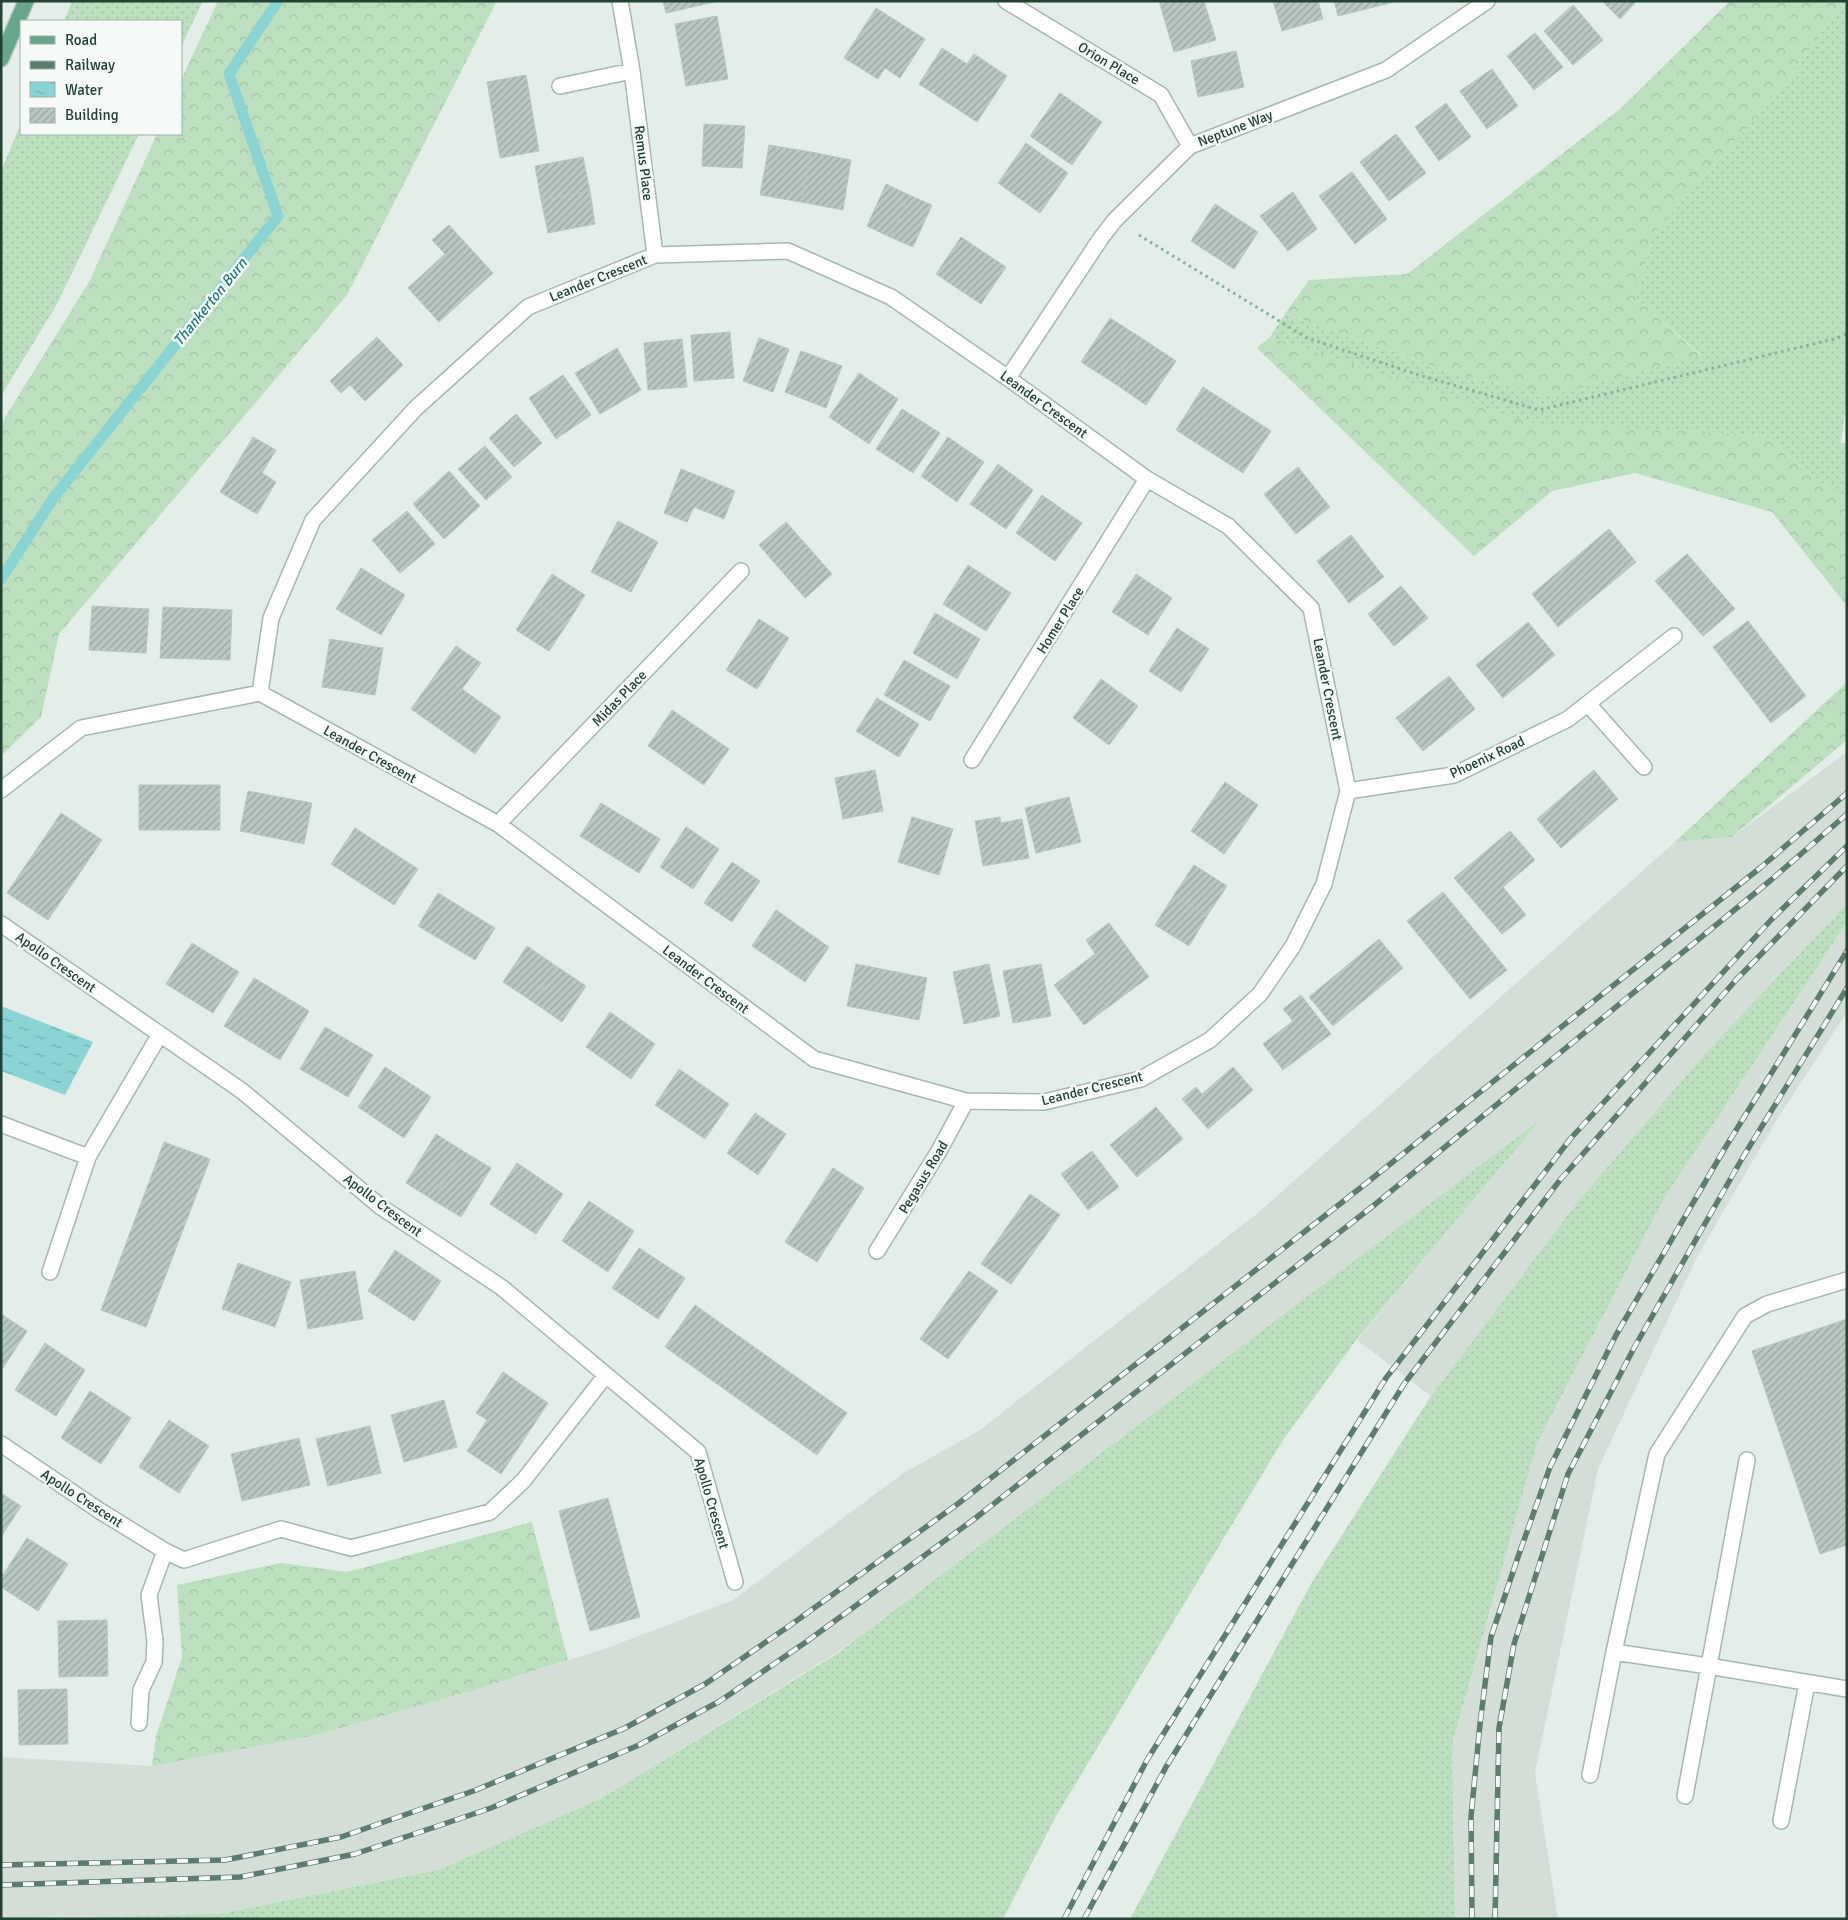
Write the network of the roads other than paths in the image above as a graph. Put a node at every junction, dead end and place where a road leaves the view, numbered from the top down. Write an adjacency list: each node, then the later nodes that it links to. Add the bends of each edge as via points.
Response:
1 (26, 1): 5 (main road)
2 (620, 1): 6 (street, Remus Place)
3 (1006, 1): 8 (street, Orion Place, via 1161,95)
4 (1487, 1): 8 (street, Neptune Way, via 1386,70)
5 (1, 59)
6 (632, 71): 7 (street); 9 (street, Remus Place)
7 (560, 86)
8 (1190, 146): 10 (street, Neptune Way, via 1115,220)
9 (655, 255): 10 (street, Leander Crescent, via 788,251 891,297); 14 (street, Leander Crescent, via 528,307 416,408 313,520 271,618)
10 (1008, 378): 11 (street, Leander Crescent)
11 (1147, 479): 16 (street, Homer Place); 19 (street, Leander Crescent, via 1228,526 1311,608)
12 (741, 571): 20 (street, Midas Place)
13 (1674, 636): 15 (street, Phoenix Road)
14 (260, 693): 18 (street, via 81,728); 20 (street, Leander Crescent)
15 (1588, 704): 17 (street); 19 (street, Phoenix Road, via 1568,719 1454,775)
16 (972, 760)
17 (1644, 767)
18 (1, 790)
19 (1348, 791): 23 (street, Leander Crescent, via 1324,884 1293,946 1260,994 1210,1040 1141,1079 1044,1102)
20 (498, 824): 23 (street, Leander Crescent, via 814,1059)
21 (1, 924): 22 (street, Apollo Crescent)
22 (160, 1034): 25 (street); 29 (street, Apollo Crescent, via 242,1091 381,1207 501,1287)
23 (966, 1101): 26 (street, Pegasus Road)
24 (1, 1124): 25 (street)
25 (88, 1156): 27 (street)
26 (877, 1251)
27 (50, 1272)
28 (1847, 1280): 34 (street, via 1767,1304 1745,1316 1657,1454)
29 (606, 1375): 32 (street, Apollo Crescent, via 523,1481 490,1512 351,1548 281,1529 184,1560); 33 (street, Apollo Crescent, via 698,1452)
30 (1, 1444): 32 (street, Apollo Crescent)
31 (1747, 1460): 35 (street)
32 (165, 1551): 38 (street, via 149,1595 155,1641 154,1662 141,1690)
33 (735, 1582)
34 (1614, 1652): 35 (street); 39 (street)
35 (1708, 1666): 36 (street); 40 (street)
36 (1807, 1682): 37 (street); 41 (street)
37 (1847, 1689)
38 (139, 1723)
39 (1590, 1775)
40 (1685, 1796)
41 (1781, 1821)

